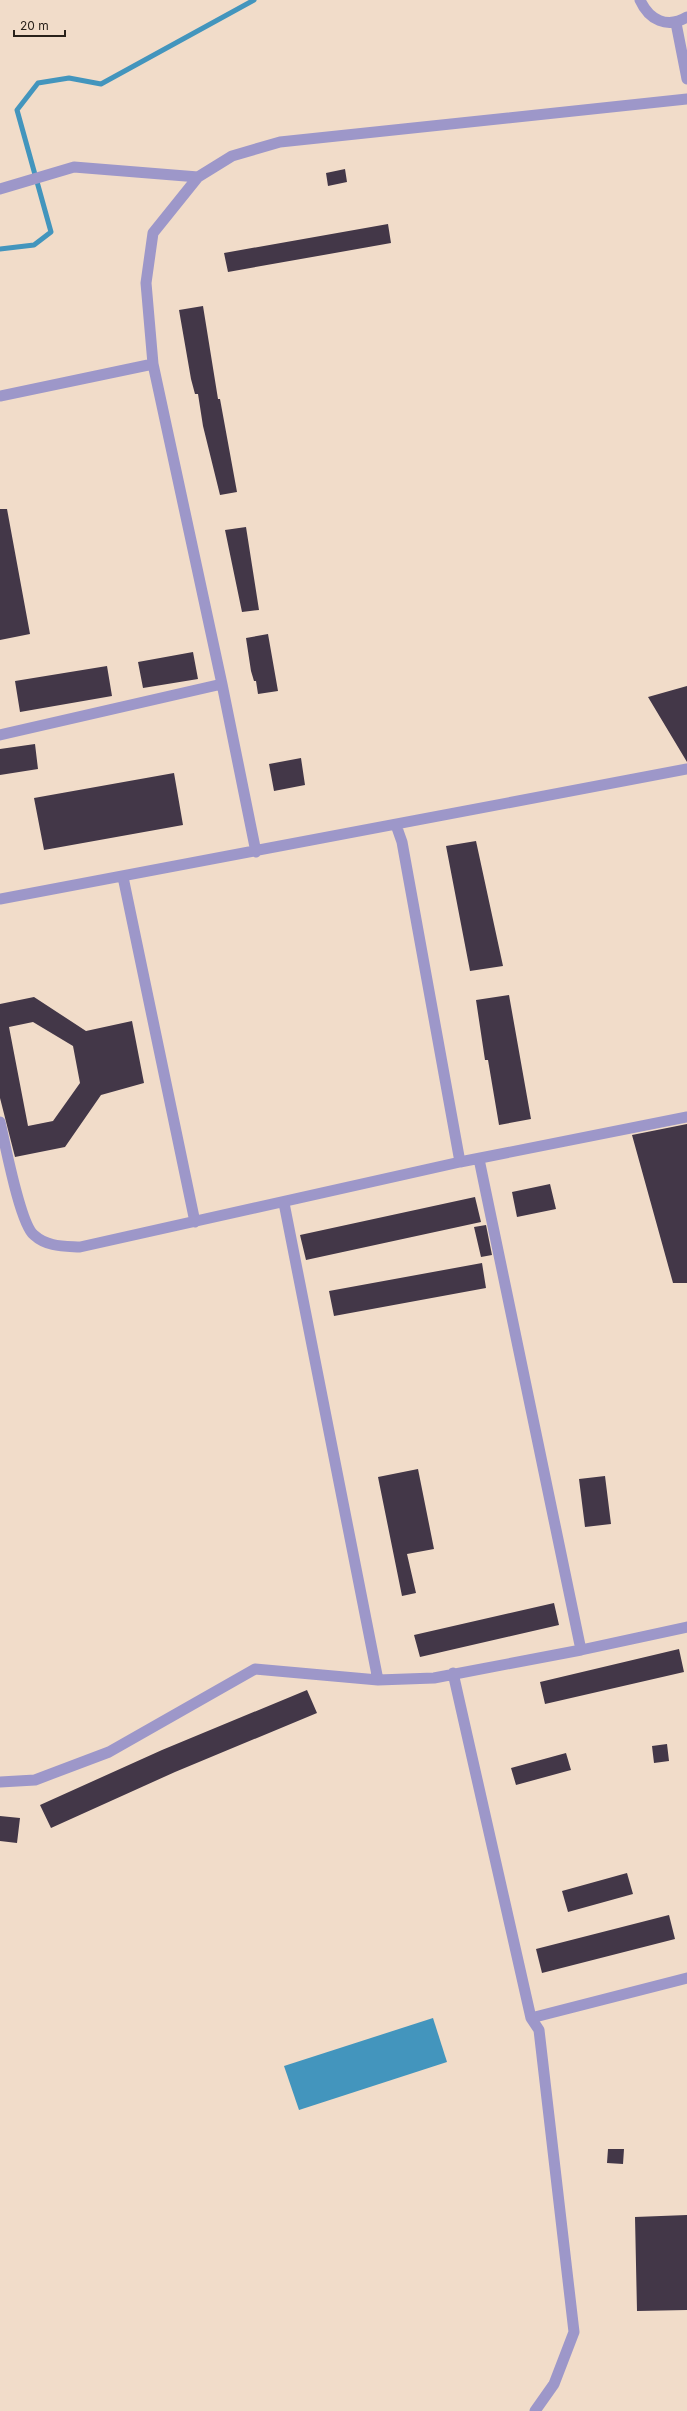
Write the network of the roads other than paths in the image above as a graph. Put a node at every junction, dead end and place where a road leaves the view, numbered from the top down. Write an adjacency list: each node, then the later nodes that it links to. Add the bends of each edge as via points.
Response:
1 (640, 0): 3 (street, via 644,11 653,19 664,23)
2 (687, 17): 3 (street)
3 (676, 23): 4 (street)
4 (687, 79)
5 (687, 99): 6 (street, via 280,142 232,156)
6 (198, 177): 7 (street, via 74,167); 8 (street, via 153,233 146,283)
7 (0, 189)
8 (154, 364): 9 (street); 10 (street)
9 (0, 396)
10 (222, 684): 11 (street); 14 (street)
11 (0, 735)
12 (687, 769): 13 (street)
13 (396, 825): 14 (street); 20 (street, via 402,842)
14 (256, 852): 15 (street)
15 (123, 877): 16 (street); 22 (street)
16 (0, 899)
17 (687, 1117): 19 (street)
18 (0, 1122): 22 (street, via 20,1206 33,1235 52,1245 80,1247)
19 (479, 1158): 20 (street); 24 (street)
20 (460, 1162): 21 (street)
21 (284, 1203): 22 (street); 26 (street)
22 (195, 1222)
23 (687, 1627): 24 (street)
24 (581, 1650): 25 (street)
25 (453, 1673): 26 (street, via 434,1678); 29 (street)
26 (378, 1680): 27 (street, via 255,1669 109,1752 36,1780)
27 (0, 1782)
28 (687, 1978): 29 (street)
29 (532, 2018): 30 (street, via 539,2030 574,2332 554,2384)
30 (535, 2411)

